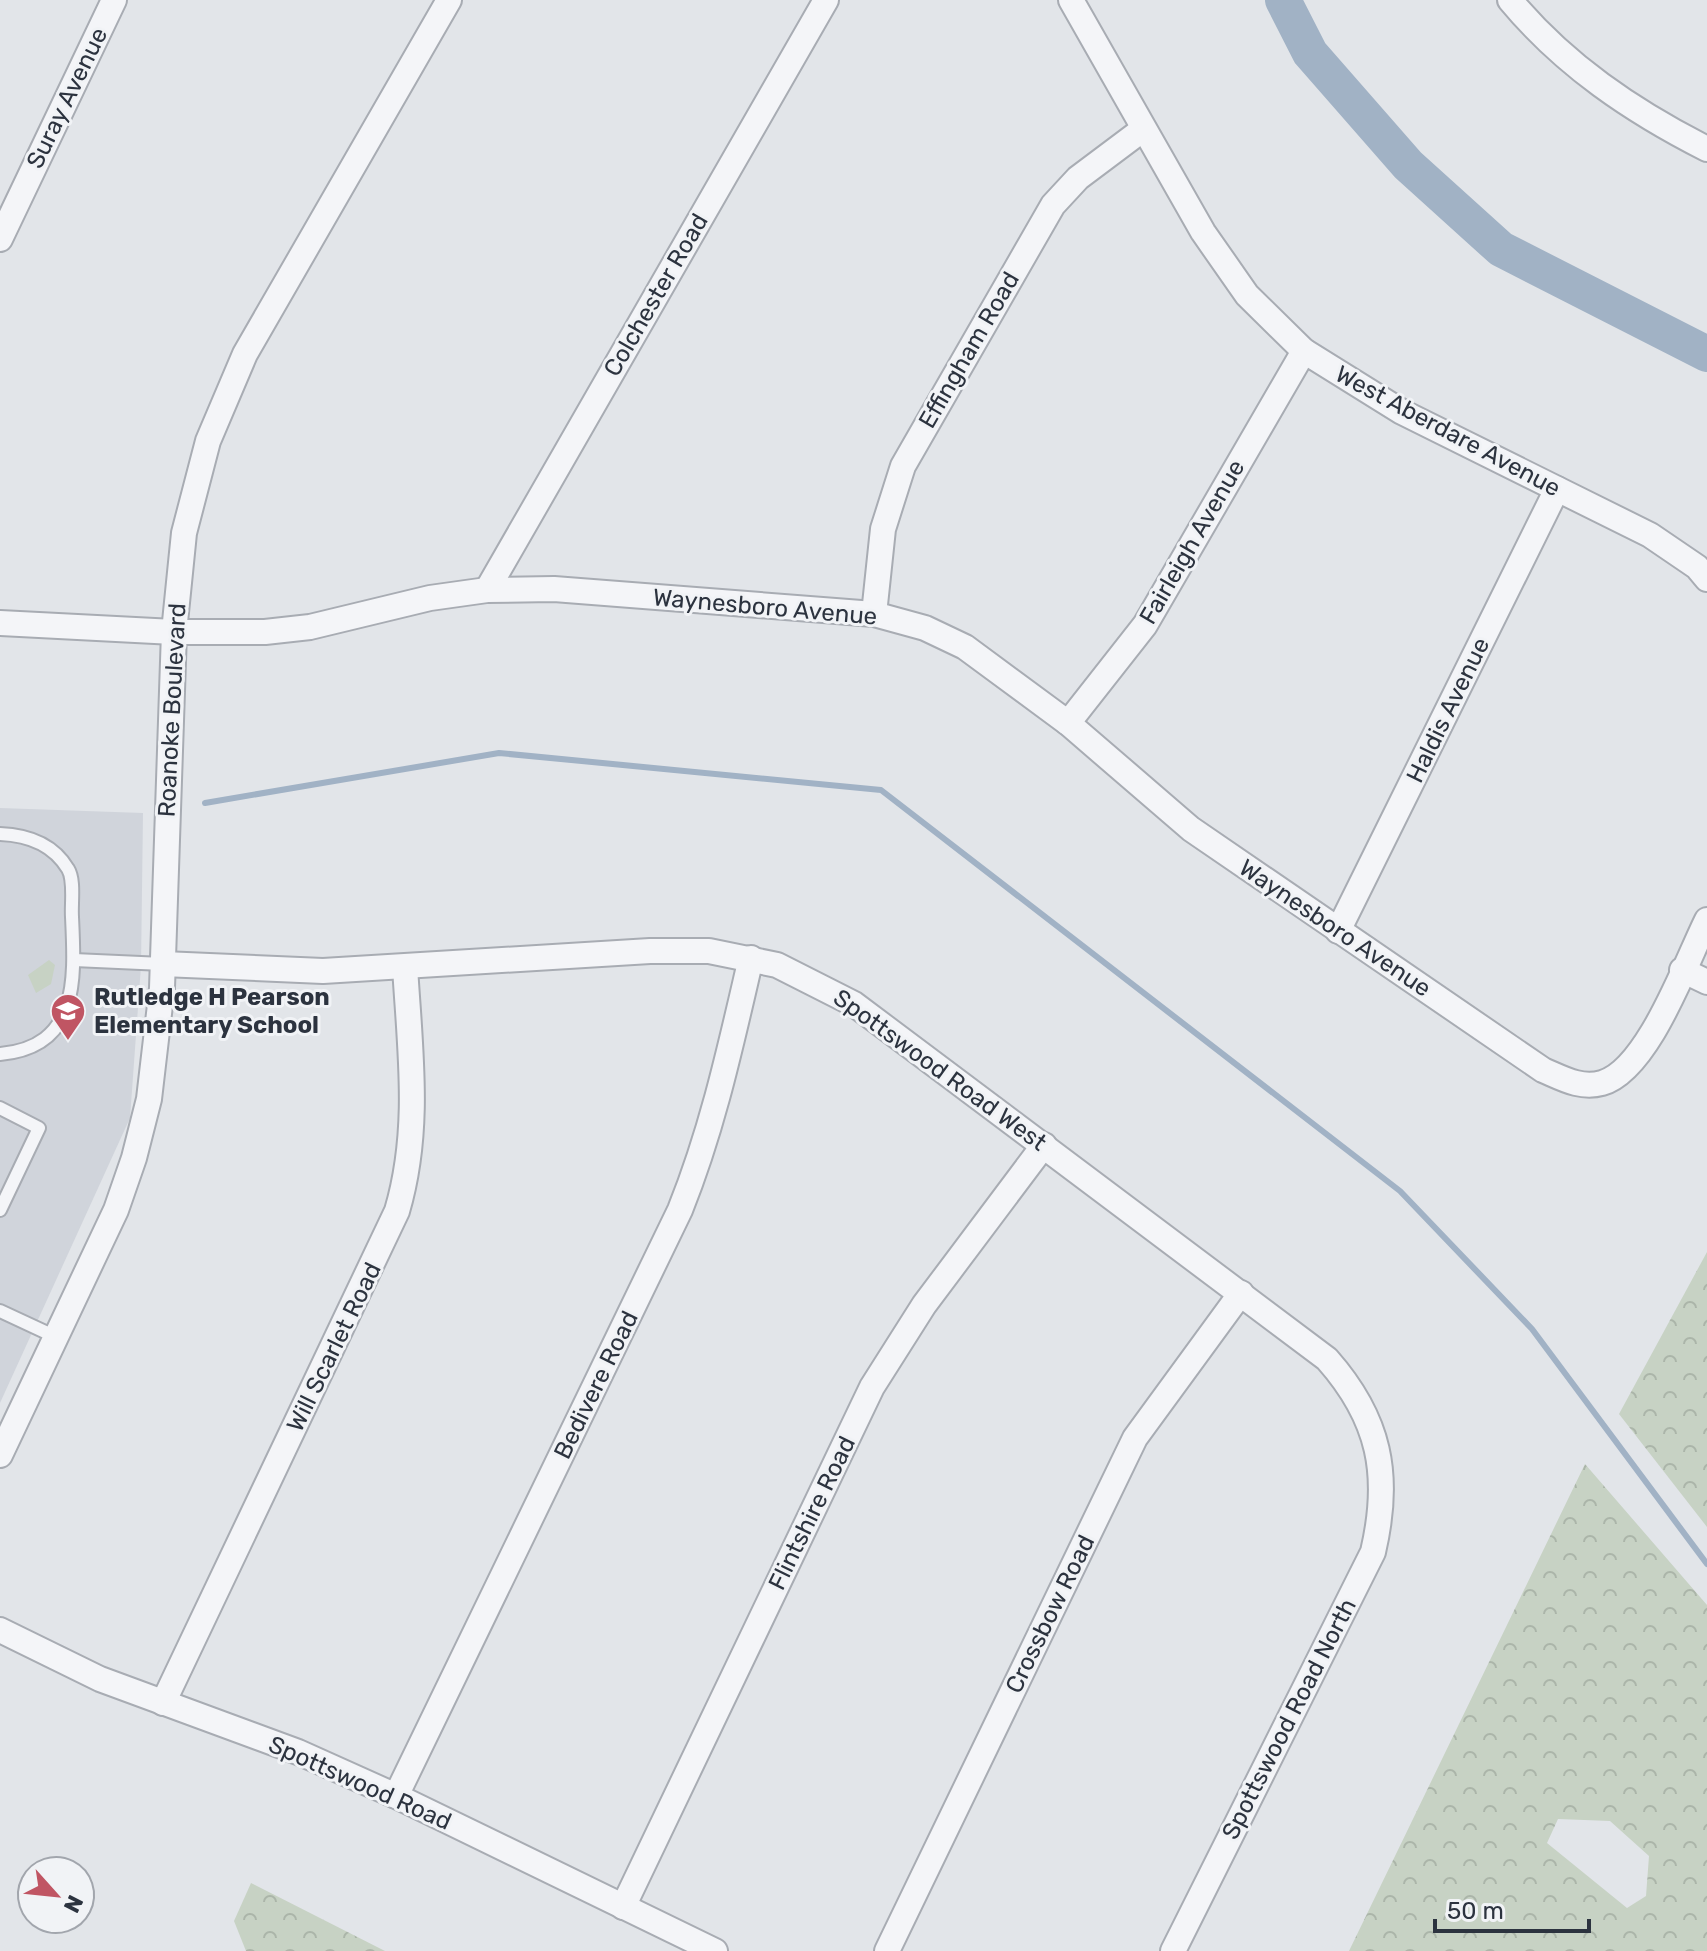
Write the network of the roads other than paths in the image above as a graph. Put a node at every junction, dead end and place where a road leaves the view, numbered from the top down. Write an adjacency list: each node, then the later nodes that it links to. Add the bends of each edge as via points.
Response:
1 (114, 0): 8 (street, Suray Avenue)
2 (449, 0): 15 (street, Roanoke Boulevard, via 226,394 184,533)
3 (826, 0): 12 (street, Colchester Road)
4 (1071, 0): 6 (street, West Aberdare Avenue)
5 (1510, 0): 7 (street, via 1556,49 1607,91)
6 (1142, 130): 9 (street, West Aberdare Avenue, via 1247,295); 13 (street, Effingham Road, via 1078,178 1053,205 903,466 883,529)
7 (1707, 149)
8 (0, 239)
9 (1304, 351): 10 (street, West Aberdare Avenue, via 1402,412); 16 (street, Fairleigh Avenue, via 1145,625)
10 (1557, 489): 11 (street, West Aberdare Avenue, via 1650,535); 19 (street, Haldis Avenue)
11 (1707, 579)
12 (487, 590): 13 (street, Waynesboro Avenue, via 554,589); 15 (street, Waynesboro Avenue, via 310,627)
13 (874, 614): 16 (street, Waynesboro Avenue, via 925,628 965,647)
14 (0, 623): 15 (street, Waynesboro Avenue)
15 (174, 632): 22 (street, Roanoke Boulevard)
16 (1068, 723): 19 (street, Waynesboro Avenue, via 1191,829)
17 (0, 834): 21 (lane, via 20,834 52,849 70,871)
18 (1707, 920): 24 (street)
19 (1338, 931): 24 (street, Waynesboro Avenue, via 1543,1070 1576,1084 1602,1083 1623,1071 1646,1044)
20 (751, 958): 23 (street, Spottswood Road West, via 709,951 650,951); 28 (street, Spottswood Road West, via 804,976 854,1004); 37 (street, Bedivere Road, via 718,1100 680,1210)
21 (74, 960): 22 (lane); 26 (lane, via 68,1010 48,1038 22,1052)
22 (163, 964): 23 (street, Spottswood Road West, via 323,971); 32 (street, Roanoke Boulevard, via 154,1063 134,1158)
23 (405, 967): 36 (street, Will Scarlet Road, via 414,1108 412,1146 397,1211)
24 (1682, 970): 25 (street)
25 (1707, 982)
26 (0, 1054)
27 (0, 1108): 29 (lane, via 39,1128)
28 (1044, 1145): 30 (street, Spottswood Road West); 38 (street, Flintshire Road, via 924,1305 872,1387)
29 (0, 1210)
30 (1241, 1293): 34 (street, Spottswood Road West, via 1327,1359 1351,1386 1367,1416); 40 (street, Crossbow Road, via 1135,1438)
31 (0, 1311): 32 (lane)
32 (56, 1337): 33 (street, Roanoke Boulevard)
33 (0, 1455)
34 (1382, 1481): 41 (street, Spottswood Road North, via 1373,1552)
35 (0, 1630): 36 (street, Spottswood Road)
36 (163, 1703): 37 (street, Spottswood Road, via 298,1752)
37 (396, 1796): 38 (street, Spottswood Road)
38 (623, 1907): 39 (street, Spottswood Road)
39 (715, 1951)
40 (887, 1951)
41 (1173, 1951)

